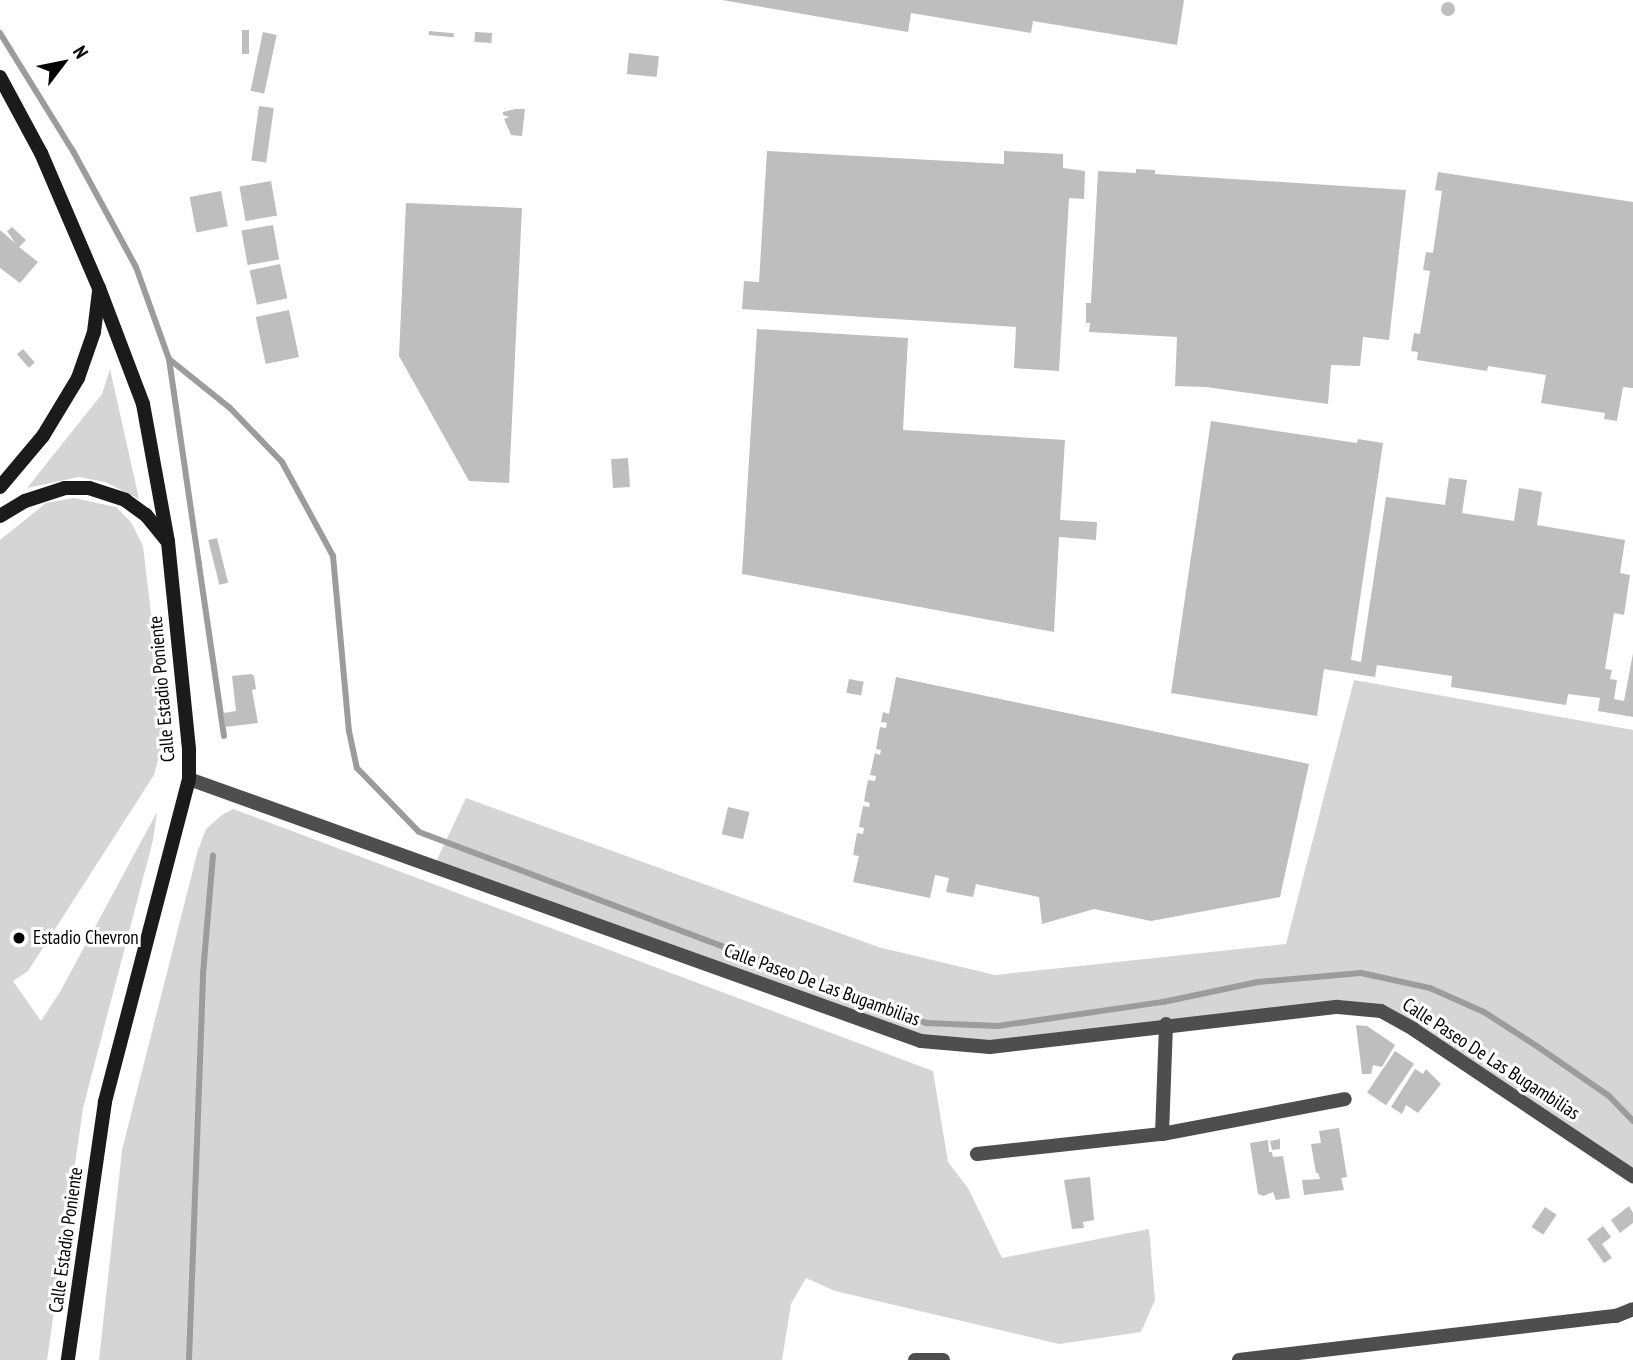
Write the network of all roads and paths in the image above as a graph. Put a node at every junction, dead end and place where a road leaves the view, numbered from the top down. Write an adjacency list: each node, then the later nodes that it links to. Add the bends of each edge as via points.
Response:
1 (0, 77): 2 (street, Calle Estadio Poniente, via 41,153)
2 (99, 288): 3 (street, via 94,332 78,378 43,436); 5 (street, Calle Estadio Poniente, via 143,404)
3 (0, 487)
4 (0, 516): 5 (street, via 25,501 65,488 89,488 125,500 146,515)
5 (168, 542): 6 (street, Calle Estadio Poniente)
6 (188, 779): 7 (street, Calle Paseo De Las Bugambilias, via 921,1041 990,1047); 13 (street, Calle Estadio Poniente, via 105,1102)
7 (1166, 1024): 9 (street); 11 (street, Calle Paseo De Las Bugambilias, via 1338,1007 1381,1011)
8 (1345, 1098): 9 (street)
9 (1162, 1134): 10 (street)
10 (977, 1154)
11 (1633, 1176)
12 (1633, 1309): 16 (street, via 1616,1316)
13 (68, 1360)
14 (915, 1360): 15 (street)
15 (943, 1360)
16 (1239, 1360)

